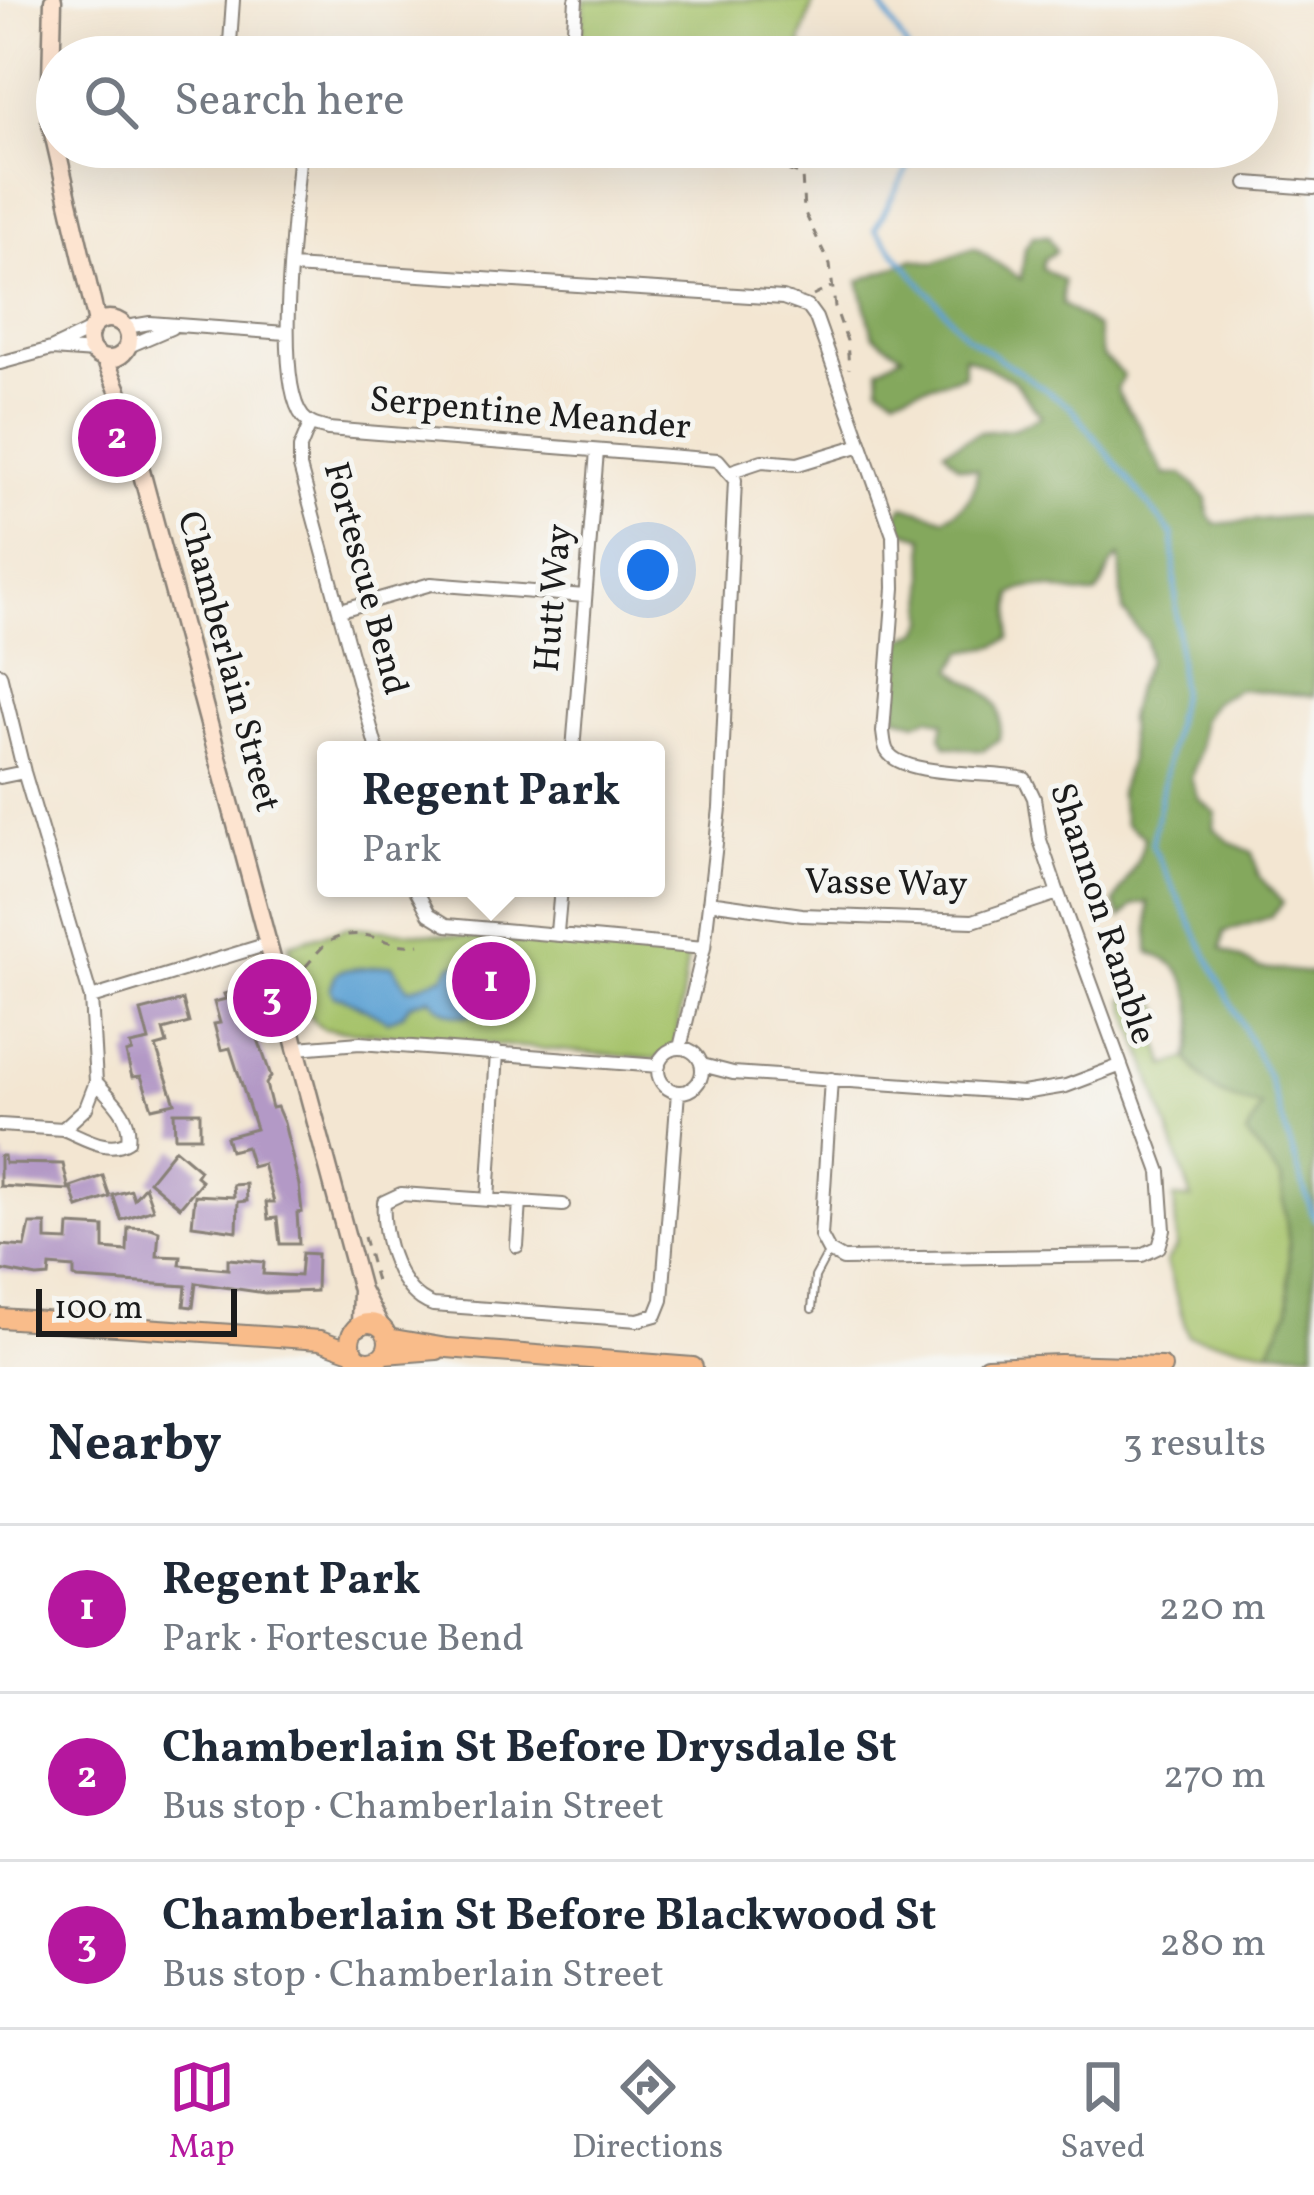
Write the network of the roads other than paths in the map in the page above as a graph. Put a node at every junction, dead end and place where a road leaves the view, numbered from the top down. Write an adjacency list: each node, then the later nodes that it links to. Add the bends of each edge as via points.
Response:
1 (53, 0): 4 (main road, Chamberlain Street)
2 (233, 0): 5 (street)
3 (577, 0): 6 (street)
4 (53, 36)
5 (230, 36)
6 (574, 36)
7 (58, 168): 12 (main road, Chamberlain Street)
8 (299, 168): 11 (street)
9 (1247, 183): 10 (street)
10 (1314, 188)
11 (292, 267): 14 (street); 19 (street, Shannon Ramble, via 784,298 816,318)
12 (107, 324): 13 (street); 15 (street); 16 (main road, Chamberlain Street); 16 (main road, Chamberlain Street, via 89,341)
13 (172, 327): 14 (street); 16 (street)
14 (286, 333): 18 (street, via 295,403)
15 (51, 349): 16 (street); 17 (street)
16 (112, 353): 34 (main road, Chamberlain Street)
17 (0, 363)
18 (310, 424): 20 (street, Serpentine Meander); 23 (street, Fortescue Bend, via 300,467)
19 (861, 445): 21 (street); 29 (street, Shannon Ramble, via 893,535 887,751 908,768 1025,778)
20 (597, 451): 21 (street, Serpentine Meander, via 718,460); 22 (street, Hutt Way)
21 (729, 472): 32 (street, Serpentine Meander, via 735,480 720,808)
22 (585, 596): 23 (street, via 431,584); 26 (street, Hutt Way)
23 (341, 610): 25 (street, Fortescue Bend)
24 (0, 674): 27 (street)
25 (375, 741)
26 (573, 741)
27 (24, 772): 28 (street); 36 (street)
28 (0, 777)
29 (1058, 892): 32 (street, Vasse Way, via 973,921 802,915); 42 (street, Shannon Ramble)
30 (418, 897): 33 (street, via 447,925)
31 (560, 897): 33 (street)
32 (709, 902): 35 (street, Serpentine Meander)
33 (557, 932): 35 (street)
34 (268, 944): 36 (street); 37 (main road, Chamberlain Street)
35 (704, 948): 38 (street, Serpentine Meander)
36 (92, 998): 44 (street)
37 (297, 1048): 39 (street, via 360,1043); 53 (main road, Chamberlain Street)
38 (680, 1048): 40 (street); 41 (street)
39 (497, 1052): 41 (street); 48 (street)
40 (702, 1065): 43 (street); 45 (street, via 699,1082)
41 (659, 1066): 45 (street, via 663,1084)
42 (1119, 1066): 43 (street, via 1023,1093); 52 (street, Shannon Ramble, via 1162,1184 1160,1247 1142,1256 843,1259)
43 (831, 1079): 52 (street, via 821,1237)
44 (95, 1082): 47 (street, via 86,1108); 47 (street, via 122,1111 128,1141 116,1148)
45 (677, 1092): 48 (street, via 656,1315 638,1320 420,1301 394,1259 384,1202 401,1194)
46 (0, 1125): 47 (street)
47 (63, 1129)
48 (488, 1200): 49 (street)
49 (520, 1202): 50 (street); 51 (street)
50 (563, 1205)
51 (517, 1246)
52 (829, 1251): 54 (lane, via 814,1277)
53 (362, 1290): 56 (main road, Chamberlain Street); 58 (main road, Chamberlain Street)
54 (812, 1309)
55 (0, 1318): 57 (main road)
56 (358, 1328): 57 (main road); 58 (main road, via 370,1324); 59 (main road, via 351,1340)
57 (320, 1340): 59 (main road)
58 (382, 1348): 59 (main road, via 371,1361); 60 (main road)
59 (356, 1358)
60 (693, 1367)
61 (987, 1367): 62 (main road)
62 (1162, 1367)

